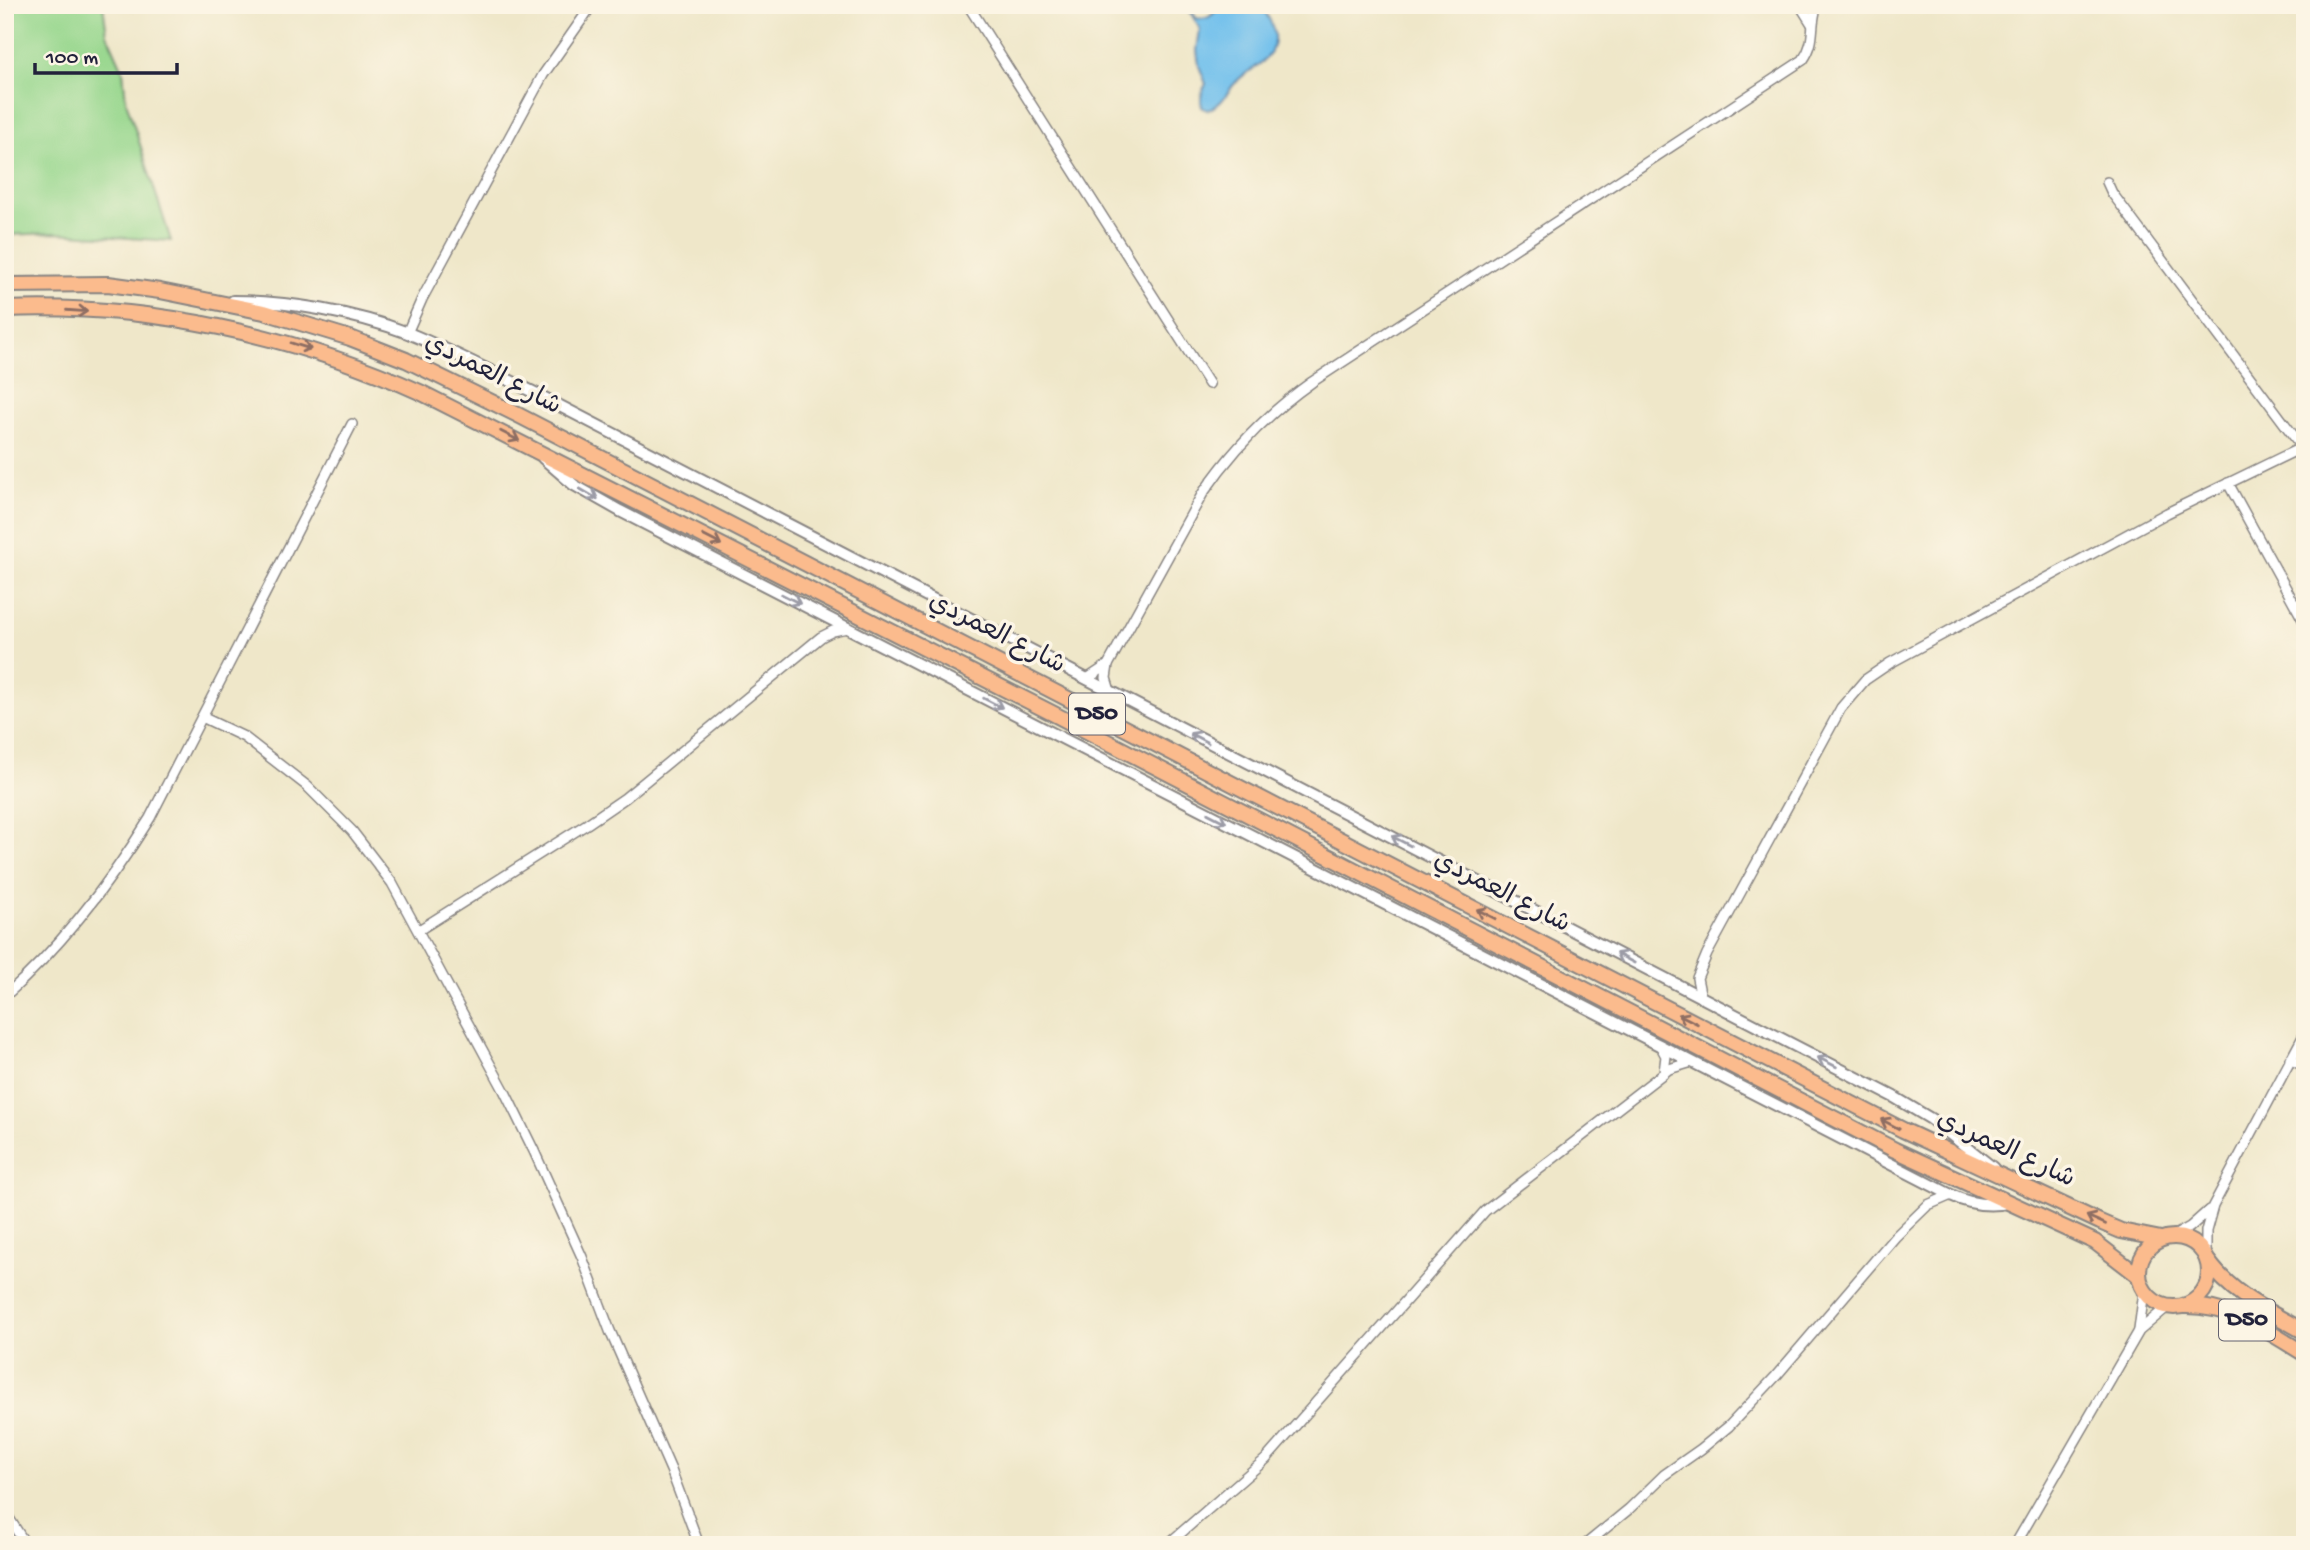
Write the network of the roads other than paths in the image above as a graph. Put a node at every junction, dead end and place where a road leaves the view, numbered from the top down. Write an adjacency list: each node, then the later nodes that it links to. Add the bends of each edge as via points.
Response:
1 (592, 5): 10 (street, via 543,75)
2 (968, 5): 11 (street)
3 (1800, 5): 5 (street)
4 (1817, 5): 5 (street)
5 (1813, 25): 20 (street, via 1811,49 1803,60 1270,414 1233,452 1203,493)
6 (2107, 181): 13 (street)
7 (5, 285): 8 (main road, شارع العمردي / D50, via 108,284)
8 (213, 300): 10 (street, via 326,311); 35 (main road, شارع العمردي / D50, one-way to 8, via 441,376 331,332)
9 (6, 309): 14 (main road, شارع العمردي / D50, one-way to 14, via 160,318 294,344 401,383)
10 (407, 333): 21 (street, via 530,391)
11 (1209, 384)
12 (352, 424): 23 (street)
13 (2303, 447): 15 (street)
14 (537, 451): 16 (street, one-way to 16, via 584,492); 38 (main road, شارع العمردي / D50, one-way to 38, via 1895,1150)
15 (2228, 483): 17 (street); 25 (street, via 1865,680 1825,735)
16 (820, 613): 18 (street); 19 (street)
17 (2305, 623)
18 (847, 628): 19 (street); 30 (street, one-way to 30)
19 (821, 637): 24 (street, via 625,798)
20 (1108, 665): 21 (street); 22 (street)
21 (1087, 680): 22 (street)
22 (1110, 691): 26 (street, one-way to 22)
23 (202, 717): 24 (street, via 244,737 326,804 380,865); 27 (street, via 150,818 118,867 61,942)
24 (419, 930): 52 (street, via 522,1125 671,1469)
25 (1698, 973): 26 (street); 28 (street)
26 (1678, 986): 28 (street)
27 (5, 996)
28 (1701, 998): 35 (street, one-way to 28, via 1919,1111)
29 (2305, 1033): 31 (street)
30 (1660, 1045): 32 (street); 34 (street, via 1667,1056)
31 (2290, 1059): 33 (street); 40 (street)
32 (1692, 1062): 34 (street); 36 (street)
33 (2305, 1067)
34 (1664, 1072): 53 (street, via 1485,1212 1266,1459)
35 (2006, 1179): 41 (main road, شارع العمردي / D50, one-way to 35, via 2121,1231)
36 (1928, 1183): 37 (street); 39 (street)
37 (1951, 1195): 38 (street, via 1987,1205); 39 (street)
38 (2013, 1202): 43 (main road, شارع العمردي / D50, via 2095,1241)
39 (1928, 1205): 54 (street, via 1741,1414)
40 (2213, 1206): 41 (street, via 2198,1221); 42 (street, via 2206,1231)
41 (2167, 1238): 42 (main road, via 2192,1242); 43 (main road, via 2146,1251)
42 (2207, 1258): 45 (main road, via 2210,1274 2206,1288); 48 (main road, D50, via 2218,1275 2240,1293)
43 (2139, 1276): 44 (main road)
44 (2144, 1291): 46 (main road); 47 (street)
45 (2183, 1306): 46 (main road); 49 (main road, D50, via 2236,1315)
46 (2166, 1307): 47 (street)
47 (2139, 1331): 55 (street)
48 (2305, 1332)
49 (2305, 1354)
50 (5, 1512): 51 (street)
51 (26, 1545)
52 (699, 1545)
53 (1167, 1545)
54 (1584, 1545)
55 (2015, 1545)

